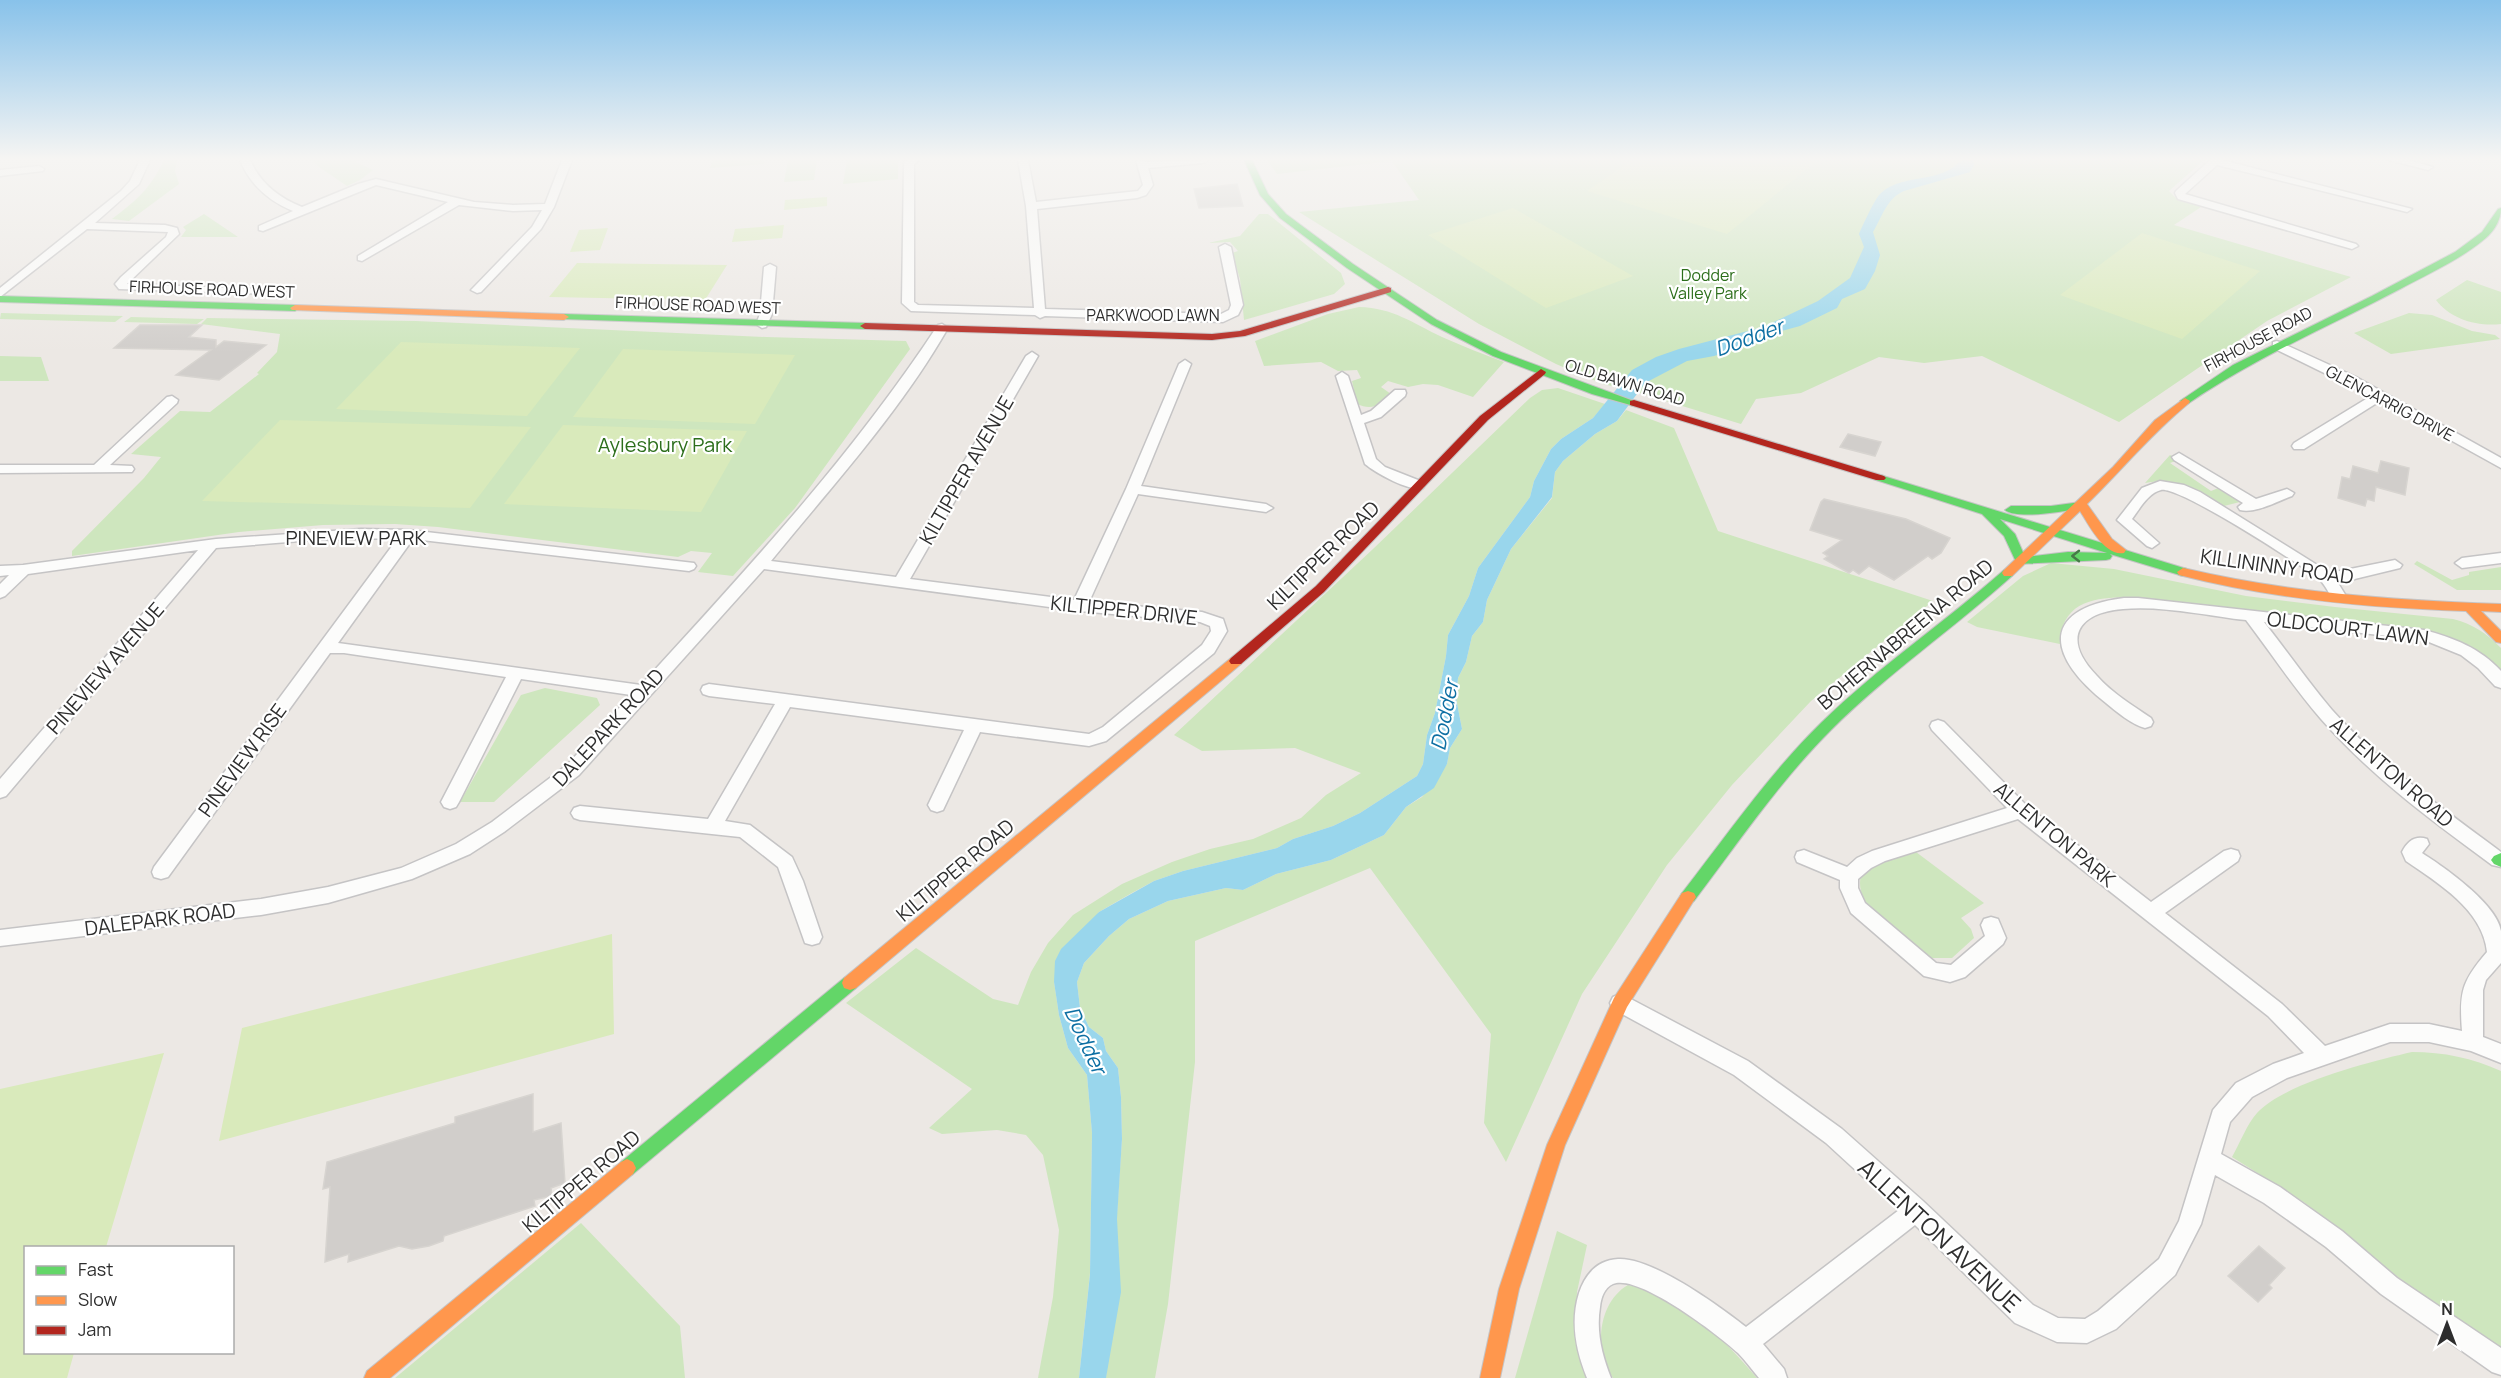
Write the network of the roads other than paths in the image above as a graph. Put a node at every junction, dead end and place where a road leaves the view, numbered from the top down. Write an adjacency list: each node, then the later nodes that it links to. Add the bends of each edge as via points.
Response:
1 (271, 224): 10 (street)
2 (419, 224): 13 (street)
3 (537, 224): 16 (street)
4 (909, 224): 22 (street, via 908,303 915,308)
5 (1033, 224): 22 (street)
6 (1296, 224): 14 (main road, OLD BAWN ROAD)
7 (2277, 224): 11 (street)
8 (2492, 224): 25 (main road, FIRHOUSE ROAD, via 2484,235 2436,267)
9 (86, 226): 18 (street, via 173,230 170,239 124,279 123,287); 19 (street)
10 (263, 228)
11 (2352, 246)
12 (1225, 247): 22 (street, PARKWOOD LAWN, via 1238,305 1223,318)
13 (362, 258)
14 (1350, 266): 17 (main road, OLD BAWN ROAD); 21 (main road, via 1353,279 1343,296)
15 (770, 267): 23 (street)
16 (477, 290)
17 (1388, 290): 21 (main road, FIRHOUSE ROAD WEST); 26 (main road, OLD BAWN ROAD, via 1434,322)
18 (264, 292)
19 (0, 294)
20 (0, 299): 23 (main road, FIRHOUSE ROAD WEST)
21 (1318, 311): 24 (main road, FIRHOUSE ROAD WEST, via 1241,334 1212,337); 26 (main road, via 1360,304 1386,307 1458,342)
22 (1040, 314)
23 (762, 324): 24 (main road, FIRHOUSE ROAD WEST)
24 (942, 328): 57 (street, DALEPARK ROAD, via 864,438)
25 (2277, 345): 32 (street, GLENCARRIG DRIVE); 45 (main road, FIRHOUSE ROAD, via 2209,382 2178,406)
26 (1497, 354): 29 (main road, OLD BAWN ROAD)
27 (1032, 356): 63 (street, KILTIPPER AVENUE)
28 (1185, 364): 42 (street)
29 (1541, 372): 41 (main road, KILTIPPER ROAD, via 1484,418); 47 (main road, OLD BAWN ROAD)
30 (1342, 376): 34 (street)
31 (1400, 393): 34 (street, via 1376,414)
32 (2382, 396): 35 (street); 37 (street, GLENCARRIG DRIVE)
33 (172, 399): 39 (street)
34 (1356, 421): 41 (street, via 1370,461 1380,470)
35 (2300, 446)
36 (2179, 457): 44 (street)
37 (2501, 464)
38 (0, 469): 39 (street)
39 (98, 469): 40 (street)
40 (128, 469)
41 (1418, 485): 104 (main road, KILTIPPER ROAD, via 1320,589 1208,686)
42 (1133, 489): 46 (street); 66 (street)
43 (2287, 493): 44 (street)
44 (2255, 504): 48 (street)
45 (2081, 505): 47 (main road, via 2051,510); 49 (main road, FIRHOUSE ROAD); 53 (main road, via 2108,542)
46 (1266, 508)
47 (1980, 508): 49 (main road, OLD BAWN ROAD); 55 (main road, via 2012,536)
48 (2226, 513): 51 (street, via 2179,488 2160,486 2147,491 2124,520); 62 (street)
49 (2054, 531): 53 (main road, KILLININNY ROAD); 55 (main road, BOHERNABREENA ROAD)
50 (409, 534): 52 (street, PINEVIEW PARK, via 258,538); 58 (street, PINEVIEW PARK); 71 (street, PINEVIEW RISE)
51 (2152, 543)
52 (210, 546): 60 (street, PINEVIEW PARK); 80 (street, PINEVIEW AVENUE)
53 (2131, 558): 55 (main road, one-way to 55, via 2068,555); 65 (main road, KILLININNY ROAD, via 2221,581)
54 (2501, 558): 56 (street)
55 (2021, 561): 96 (main road, BOHERNABREENA ROAD, via 1826,726 1780,777 1688,897)
56 (2462, 563)
57 (760, 564): 63 (street, KILTIPPER DRIVE); 75 (street, DALEPARK ROAD)
58 (688, 566)
59 (2395, 566): 62 (street, via 2339,579)
60 (23, 570): 61 (street, PINEVIEW PARK); 64 (street)
61 (0, 572)
62 (2327, 578): 65 (street)
63 (899, 584): 66 (street, KILTIPPER DRIVE)
64 (0, 593)
65 (2338, 596): 67 (main road, KILLININNY ROAD)
66 (1079, 606): 78 (street, KILTIPPER DRIVE, via 1202,617 1217,623 1219,631 1208,649 1100,737 1089,740)
67 (2469, 607): 68 (main road, KILLININNY ROAD); 70 (main road)
68 (2501, 608)
69 (2252, 616): 73 (street, OLDCOURT LAWN, via 2448,641 2470,652); 77 (street, OLDCOURT LAWN, via 2112,603 2091,608 2077,618 2070,629 2069,642 2076,662 2113,700); 89 (street, ALLENTON ROAD, via 2345,734 2415,796)
70 (2501, 639)
71 (324, 648): 72 (street); 90 (street, PINEVIEW RISE)
72 (516, 673): 75 (street); 81 (street)
73 (2501, 682)
74 (709, 690): 76 (street, KILTIPPER DRIVE)
75 (643, 691): 95 (street, DALEPARK ROAD, via 573,770 534,801 463,849 405,874 328,895 261,907)
76 (785, 701): 78 (street, KILTIPPER DRIVE); 85 (street)
77 (2145, 722)
78 (975, 724): 82 (street)
79 (1938, 726): 83 (street, ALLENTON PARK)
80 (0, 791)
81 (450, 802)
82 (937, 805)
83 (2021, 810): 91 (street, via 1879,856); 92 (street, ALLENTON PARK)
84 (580, 813): 85 (street)
85 (713, 826): 94 (street, via 744,830 785,862)
86 (2420, 843): 97 (street, via 2411,852 2413,856 2470,895 2492,916 2500,935 2497,953 2479,974 2472,990)
87 (2231, 856): 92 (street)
88 (1804, 857): 91 (street)
89 (2500, 860)
90 (161, 872)
91 (1849, 876): 93 (street, via 1849,888 1858,908 1932,970 1950,974 1958,971 1996,938)
92 (2151, 912): 99 (street, ALLENTON PARK, via 2275,1010)
93 (1991, 925)
94 (812, 937)
95 (0, 938)
96 (1620, 1003): 101 (street, ALLENTON AVENUE, via 1741,1068 1834,1136); 105 (main road, BOHERNABREENA ROAD, via 1556,1145 1509,1289)
97 (2473, 1042): 98 (street, ALLENTON AVENUE); 99 (street, ALLENTON AVENUE, via 2429,1033 2390,1033)
98 (2501, 1054)
99 (2321, 1056): 100 (street, ALLENTON AVENUE, via 2244,1090 2222,1117)
100 (2208, 1159): 101 (street, ALLENTON AVENUE, via 2189,1224 2167,1267 2107,1320 2087,1331 2057,1330 2024,1314); 103 (street, via 2272,1195 2334,1239 2389,1286)
101 (1915, 1209): 102 (street)
102 (1745, 1343): 106 (street, via 1690,1302 1647,1278 1618,1271 1601,1276 1592,1286 1587,1318 1589,1346); 107 (street)
103 (2501, 1363)
104 (374, 1378)
105 (1490, 1378)
106 (1599, 1378)
107 (1775, 1378)

